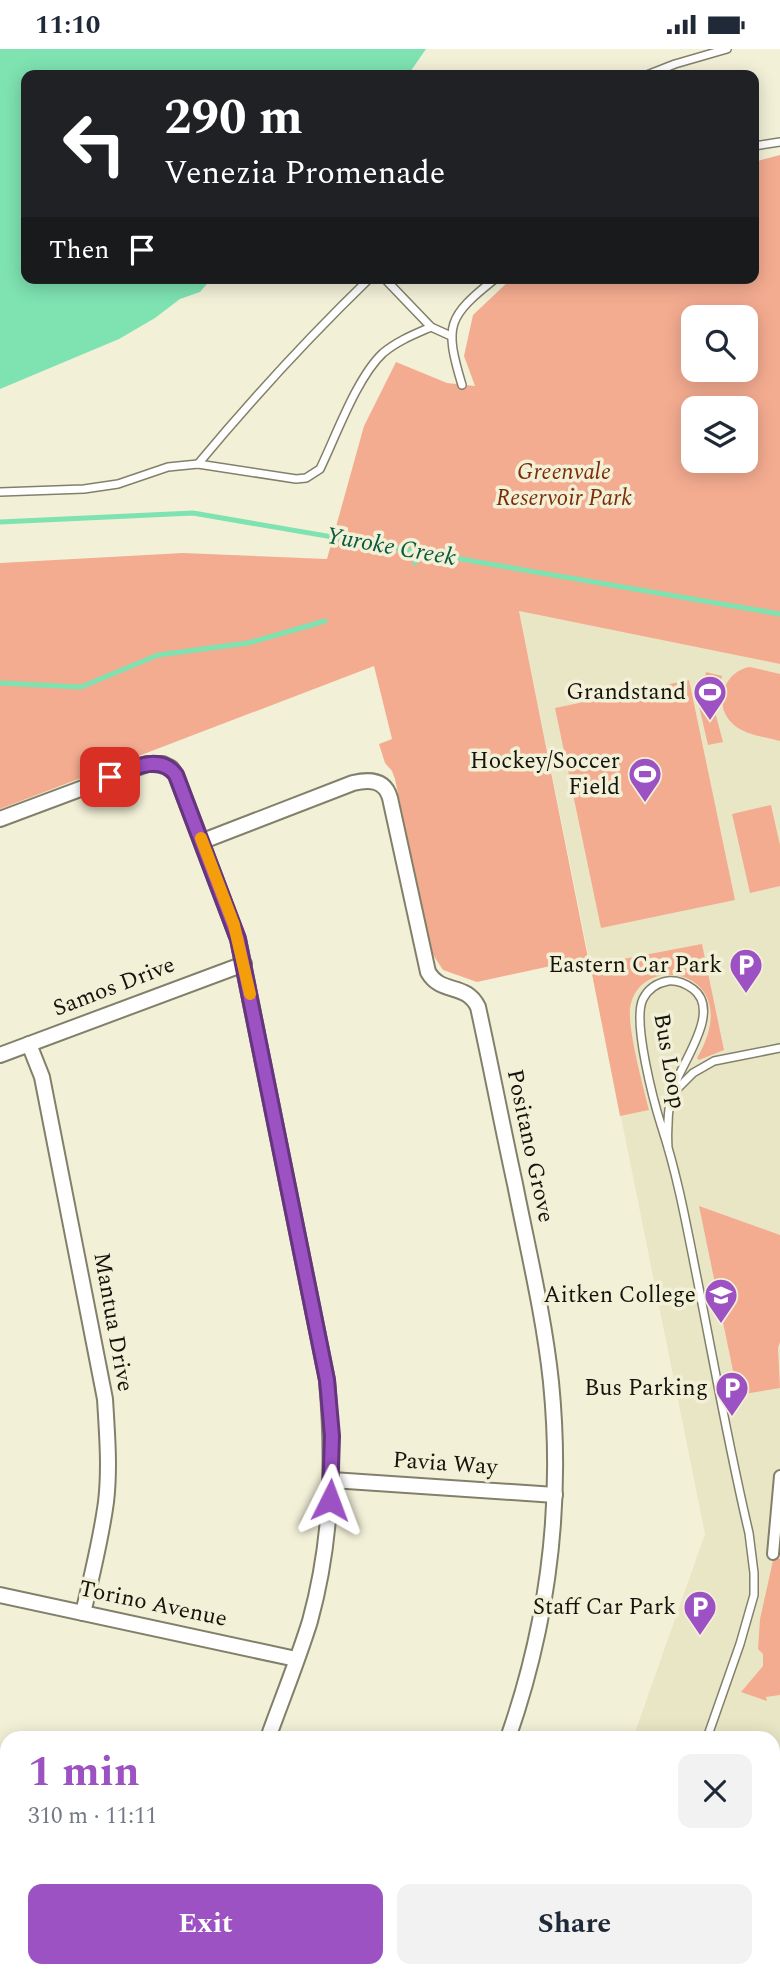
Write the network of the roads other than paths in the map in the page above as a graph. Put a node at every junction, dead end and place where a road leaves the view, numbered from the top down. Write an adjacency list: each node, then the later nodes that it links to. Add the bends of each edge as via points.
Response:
1 (727, 49): 2 (lane)
2 (660, 70)
3 (780, 142): 4 (lane)
4 (759, 145)
5 (364, 284): 11 (lane, via 321,325)
6 (390, 284): 8 (lane)
7 (489, 284): 9 (lane, via 462,307)
8 (431, 327): 9 (lane); 11 (lane, via 383,353 366,375 315,474 296,479)
9 (451, 336): 10 (lane)
10 (462, 385)
11 (198, 464): 12 (lane, via 168,467 107,485)
12 (0, 492)
13 (0, 818): 14 (street, via 132,768 163,764 176,775)
14 (203, 841): 15 (street); 23 (street, Positano Grove, via 353,783 372,781 388,789 428,972 441,985 474,998 482,1025 544,1337 551,1383)
15 (244, 964): 16 (street, Samos Drive); 22 (street, via 327,1380)
16 (29, 1044): 18 (street, Samos Drive); 26 (street, Mantua Drive, via 42,1077 105,1399 106,1500)
17 (780, 1048): 19 (lane, via 702,1067)
18 (0, 1055)
19 (671, 1095): 20 (lane, Bus Loop); 20 (lane, Bus Loop, via 704,1014 696,992 673,981 649,991 639,1013)
20 (668, 1148): 30 (lane, via 754,1573 748,1618)
21 (780, 1476): 24 (street)
22 (332, 1480): 23 (street, Pavia Way); 27 (street, via 319,1582)
23 (555, 1495): 29 (street, Positano Grove, via 537,1639)
24 (773, 1554)
25 (0, 1595): 26 (street, Torino Avenue)
26 (83, 1613): 27 (street, Torino Avenue)
27 (296, 1658): 28 (street)
28 (270, 1731)
29 (510, 1731)
30 (709, 1731)

